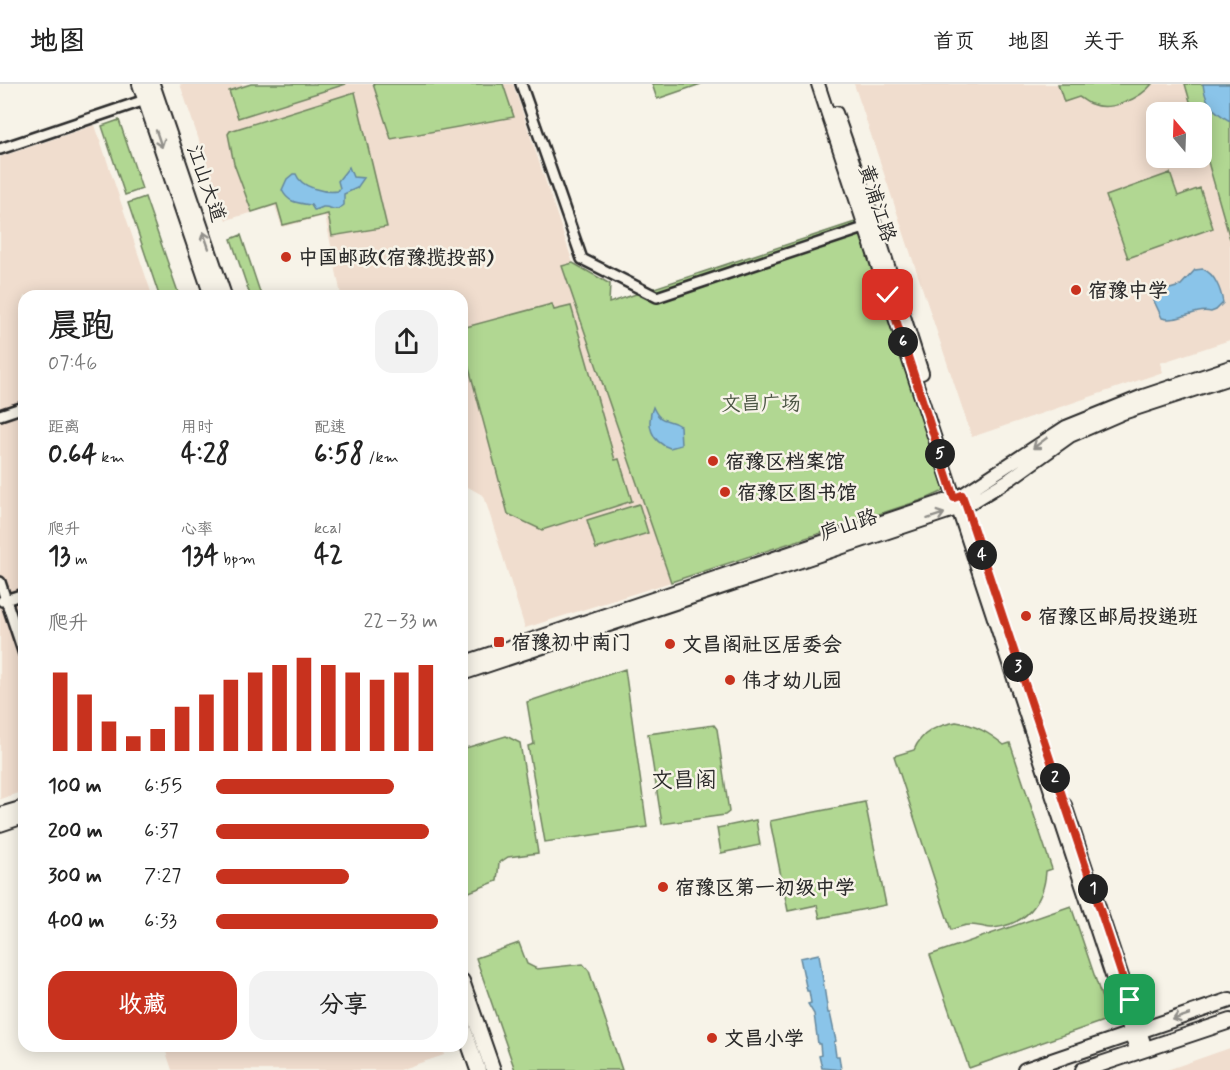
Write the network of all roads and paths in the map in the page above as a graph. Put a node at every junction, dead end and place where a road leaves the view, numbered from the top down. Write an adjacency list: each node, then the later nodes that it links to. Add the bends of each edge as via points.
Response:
1 (140, 84): 5 (main road, 江山大道)
2 (521, 84): 7 (street, via 582,259 657,297)
3 (818, 84): 7 (street, 黄浦江路)
4 (826, 84): 7 (street, 黄浦江路)
5 (151, 93): 6 (street); 8 (main road, 江山大道, one-way to 8); 9 (main road, 江山大道, one-way to 5)
6 (0, 150)
7 (870, 226): 14 (street, 黄浦江路)
8 (210, 290)
9 (222, 290)
10 (1230, 367): 14 (street, 庐山路, one-way to 14, via 1066,427)
11 (1230, 378): 14 (street, 庐山路, via 1123,413 1070,436 1011,479)
12 (18, 409): 13 (street)
13 (0, 415)
14 (960, 502): 19 (street, 庐山路); 20 (street, 庐山路, one-way to 14); 28 (street, 黄浦江路)
15 (0, 582): 17 (street)
16 (18, 596): 17 (street)
17 (3, 601): 18 (street)
18 (18, 639)
19 (468, 661)
20 (468, 672)
21 (18, 809): 22 (street)
22 (0, 814)
23 (18, 819): 24 (street)
24 (0, 825)
25 (468, 998): 32 (main road)
26 (1230, 1000): 28 (main road, one-way to 28)
27 (1230, 1021): 30 (main road)
28 (1136, 1032): 30 (street, 黄浦江路); 33 (main road)
29 (468, 1041): 31 (main road)
30 (1142, 1050): 34 (main road)
31 (478, 1070)
32 (493, 1070)
33 (1025, 1070)
34 (1083, 1070)

